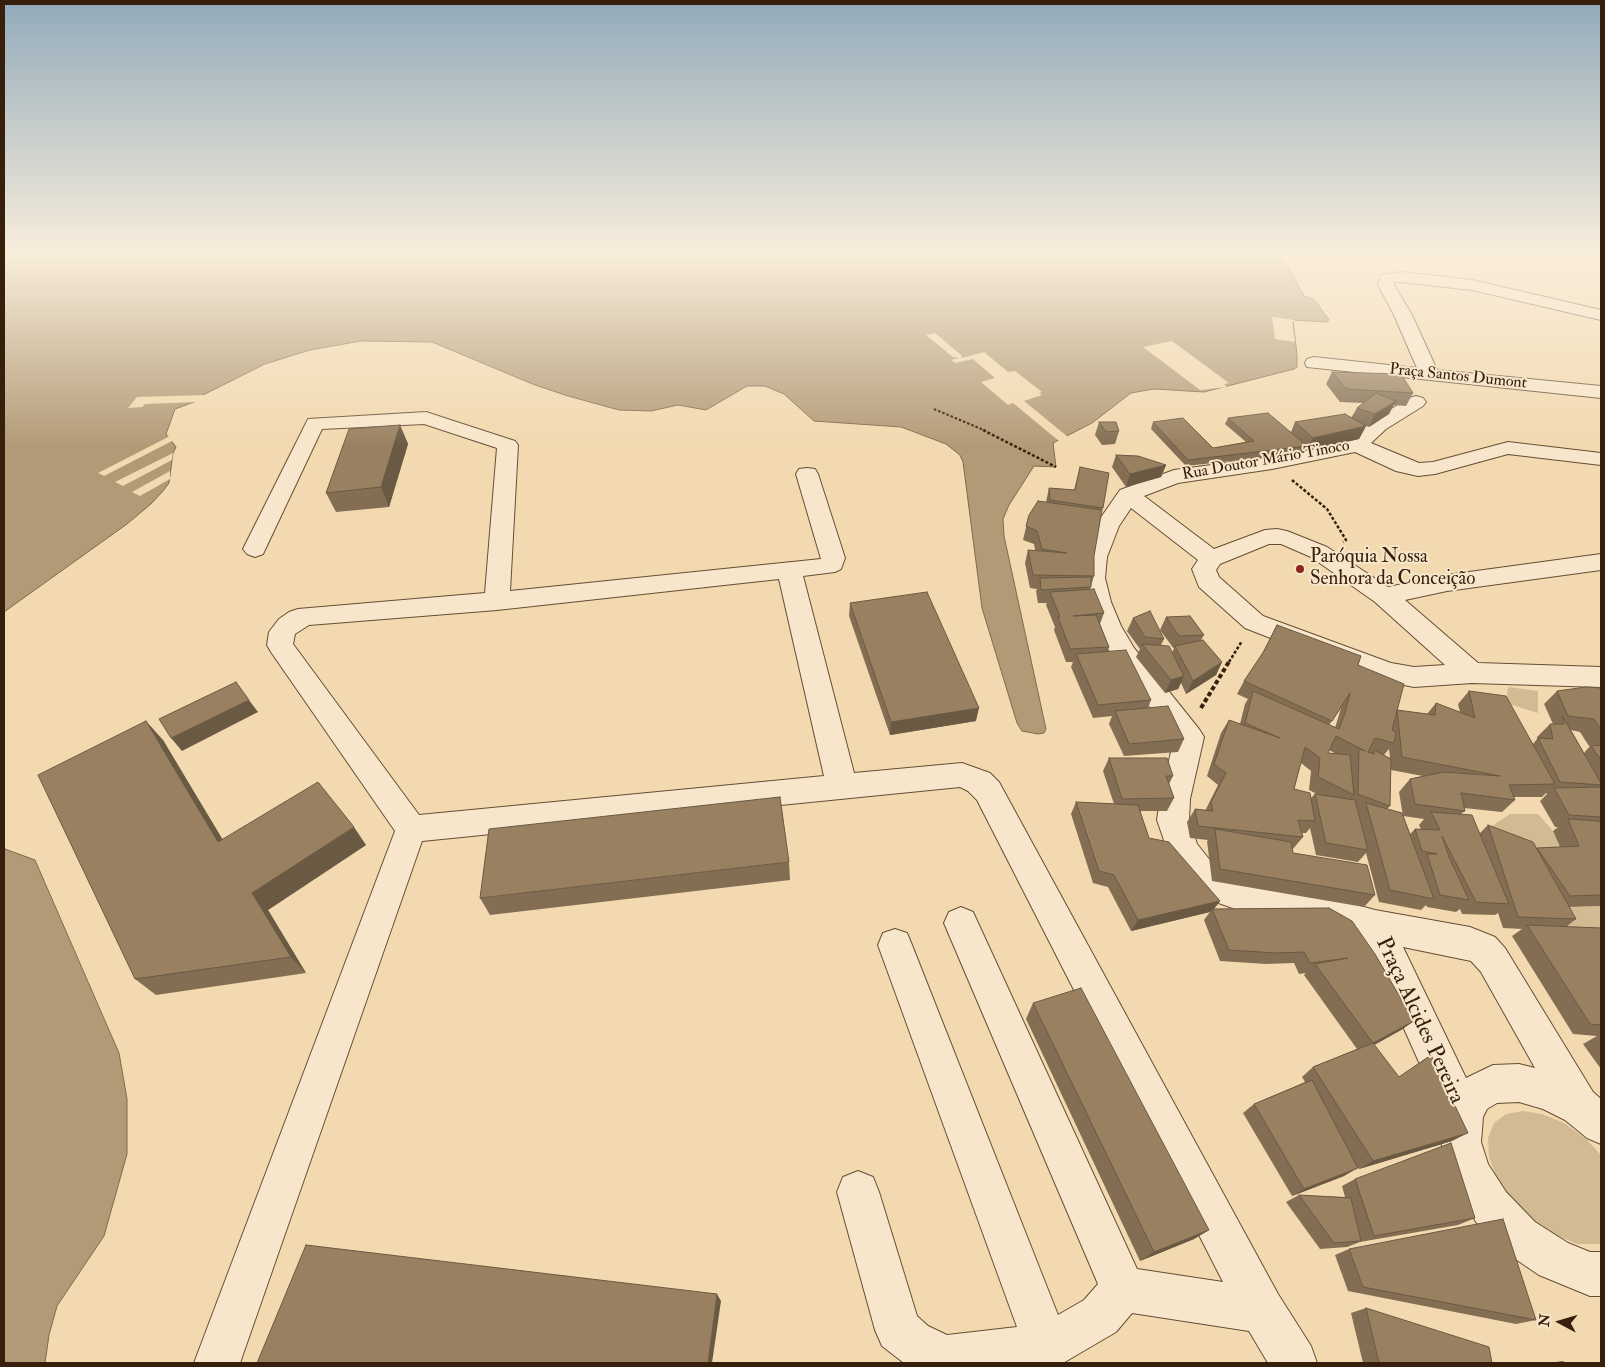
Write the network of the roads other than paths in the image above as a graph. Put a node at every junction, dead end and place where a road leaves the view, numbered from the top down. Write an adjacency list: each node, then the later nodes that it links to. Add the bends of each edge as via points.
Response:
1 (1405, 320): 3 (street)
2 (1314, 363): 3 (street, Praça Santos Dumont)
3 (1430, 375): 4 (street, Praça Santos Dumont)
4 (1601, 392)
5 (1416, 402): 6 (street, Rua Doutor Mário Tinoco, via 1379,425)
6 (1357, 445): 7 (street, Rua Doutor Mário Tinoco, via 1418,470 1508,448); 9 (street, Rua Doutor Mário Tinoco, via 1272,463 1174,477)
7 (1601, 459)
8 (807, 474): 13 (street, via 834,558 826,566)
9 (1128, 495): 11 (street); 21 (street, Praça Alcides Pereira, via 1107,526 1095,557 1093,578 1108,627 1125,655 1189,736 1173,814 1183,849 1206,879 1224,890)
10 (255, 549): 15 (street, via 315,423 426,418 508,445)
11 (1212, 558): 14 (street, via 1271,536 1287,538 1319,552); 16 (street, via 1204,569 1208,581 1254,622 1388,672 1414,677)
12 (1601, 562): 14 (street, via 1448,583)
13 (788, 570): 15 (street); 18 (street)
14 (1384, 596): 16 (street)
15 (497, 601): 19 (street, via 309,616 298,618 282,632 280,645)
16 (1472, 673): 17 (street)
17 (1601, 677)
18 (842, 786): 19 (street); 28 (street, via 962,775 979,782 988,791)
19 (411, 829): 30 (street)
20 (961, 923): 27 (street)
21 (1375, 926): 23 (street, Praça Alcides Pereira); 24 (street, Praça Alcides Pereira, via 1470,943 1483,949)
22 (895, 945): 29 (street)
23 (1462, 1115): 24 (street, via 1473,1095 1493,1084 1520,1083 1548,1091); 26 (street, via 1461,1142 1471,1174 1491,1207 1520,1237 1554,1260 1590,1274)
24 (1590, 1115)
25 (858, 1192): 29 (street, via 898,1330 912,1342 930,1353 947,1358)
26 (1601, 1274)
27 (1124, 1289): 28 (street); 29 (street, via 1100,1316)
28 (1262, 1310): 31 (street)
29 (1047, 1347)
30 (217, 1363)
31 (1294, 1363)

